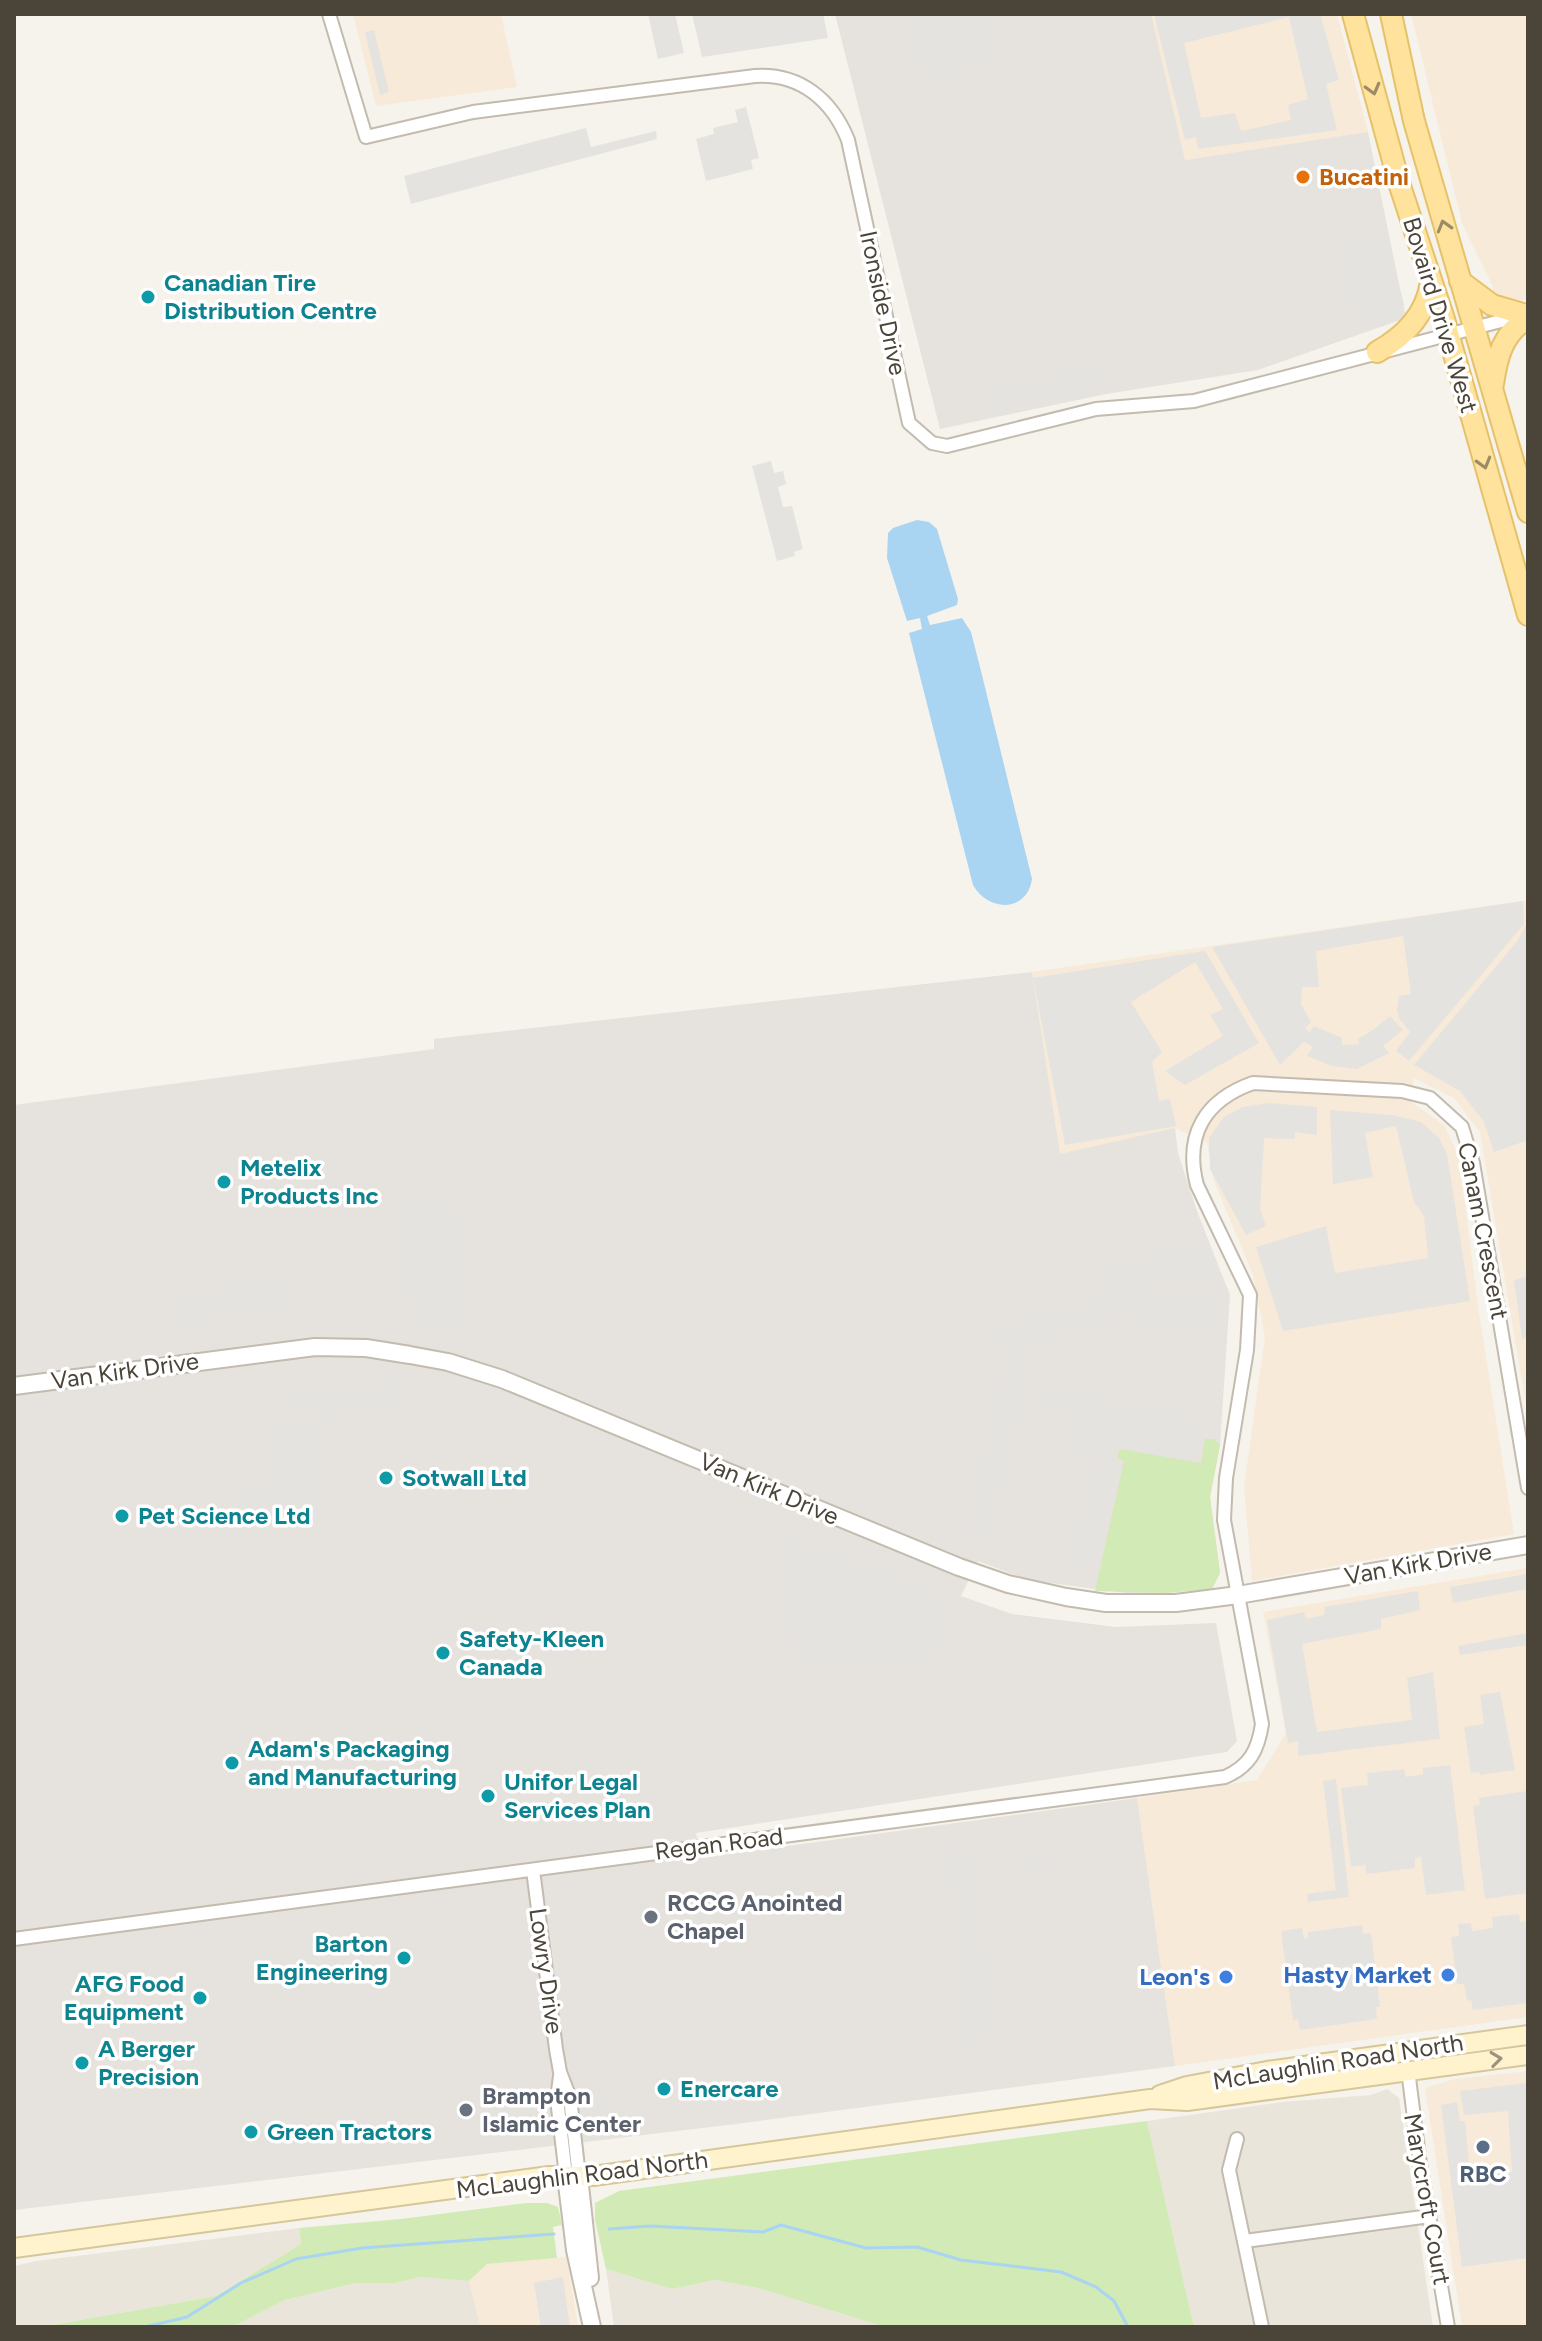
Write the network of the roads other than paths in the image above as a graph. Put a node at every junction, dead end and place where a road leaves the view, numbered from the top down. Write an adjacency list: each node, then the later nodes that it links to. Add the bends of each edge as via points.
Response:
1 (329, 14): 9 (street, Ironside Drive, via 366,137 473,112 755,76 774,75 799,84 828,105 848,140 909,423 932,443 947,446 1096,409 1194,401)
2 (1353, 14): 5 (main road, Bovaird Drive West, one-way to 5)
3 (1391, 14): 4 (main road, Bovaird Drive West, one-way to 3, via 1414,121)
4 (1459, 280): 6 (main road, via 1492,305); 7 (main road, Bovaird Drive West)
5 (1431, 282): 8 (main road, Bovaird Drive West); 9 (main road, via 1417,320)
6 (1527, 315): 7 (street, Ironside Drive); 10 (main road, via 1497,357)
7 (1473, 328): 8 (street, Ironside Drive); 10 (main road, Bovaird Drive West)
8 (1448, 334): 9 (street, Ironside Drive); 12 (main road, Bovaird Drive West, one-way to 12)
9 (1377, 352)
10 (1492, 392): 11 (main road, Bovaird Drive West)
11 (1528, 512)
12 (1528, 615)
13 (14, 1386): 16 (street, Van Kirk Drive, via 304,1348 366,1348 410,1355 502,1379 1008,1584 1106,1603 1176,1603)
14 (1528, 1488): 16 (street, Canam Crescent, via 1473,1163 1462,1127 1430,1098 1402,1091 1253,1083 1233,1090 1207,1112 1193,1140 1193,1168 1250,1295 1224,1520)
15 (1528, 1545): 16 (street, Van Kirk Drive)
16 (1238, 1595): 17 (street, Regan Road, via 1262,1724 1250,1761 1225,1777)
17 (533, 1870): 18 (street, Regan Road); 24 (street, Lowry Drive, via 560,2072 557,2099)
18 (14, 1939)
19 (1528, 2035): 22 (main road, McLaughlin Road North, via 1267,2071 1187,2086)
20 (1528, 2055): 21 (main road, McLaughlin Road North, one-way to 20)
21 (1408, 2070): 22 (main road, McLaughlin Road North, via 1187,2101); 25 (street, Marycroft Court)
22 (1150, 2099): 24 (main road, McLaughlin Road North)
23 (1237, 2139): 26 (street, via 1229,2170)
24 (573, 2176): 27 (main road, McLaughlin Road North); 28 (street, via 575,2250)
25 (1430, 2216): 26 (street); 30 (street, Marycroft Court)
26 (1245, 2241): 29 (street)
27 (14, 2248)
28 (593, 2327)
29 (1262, 2327)
30 (1448, 2327)

